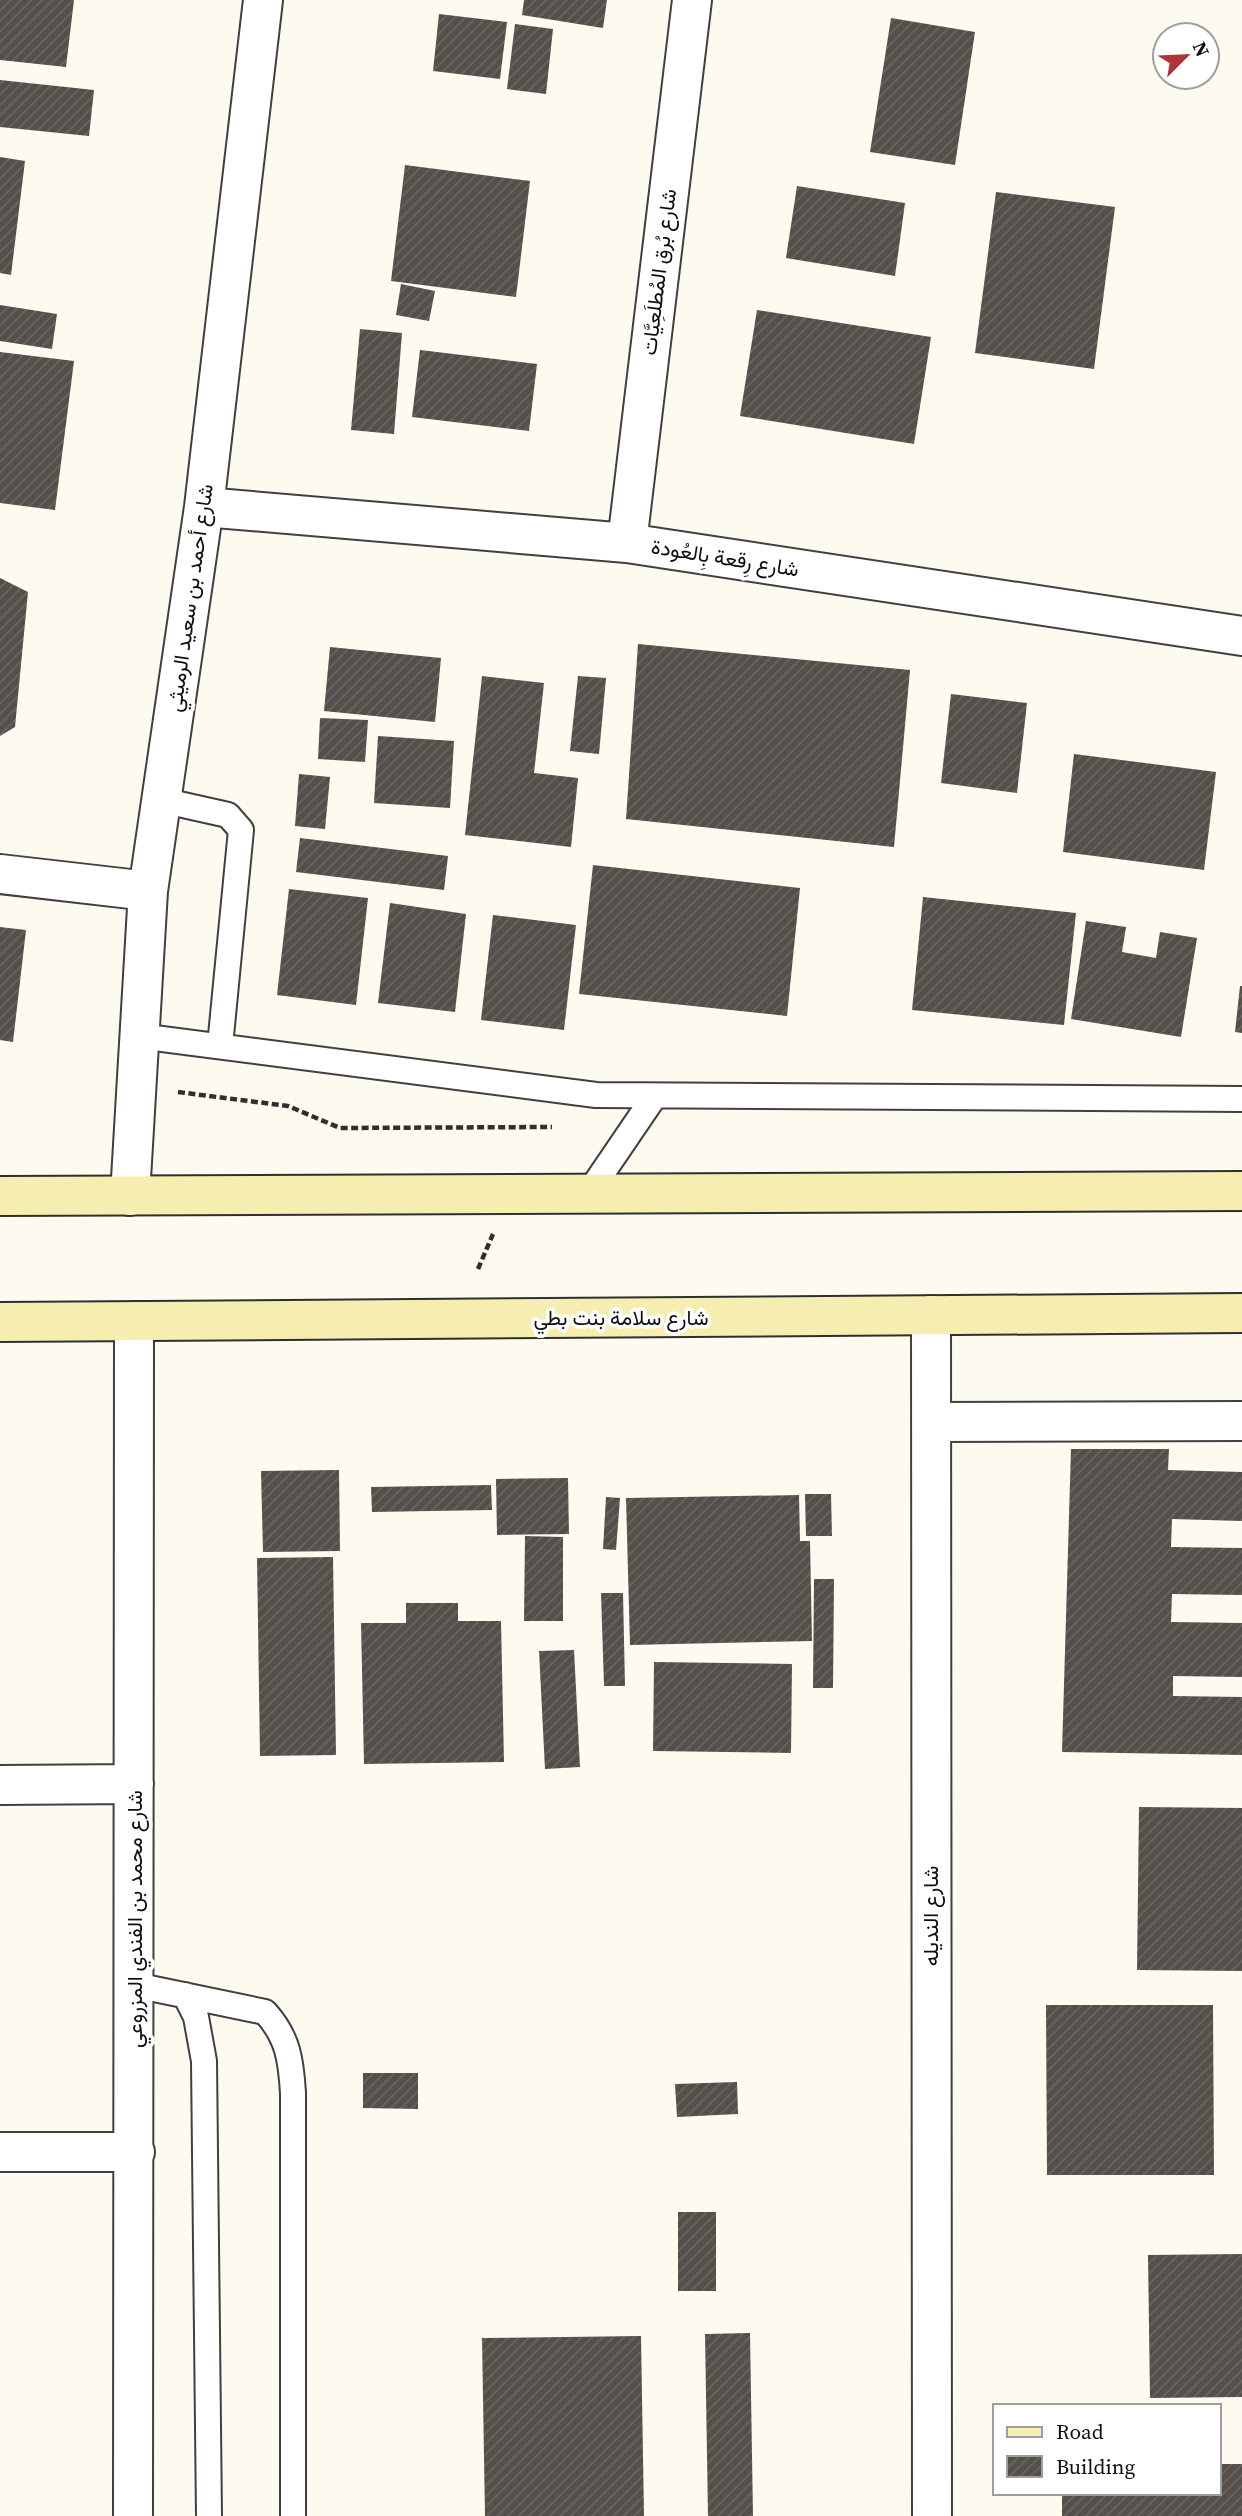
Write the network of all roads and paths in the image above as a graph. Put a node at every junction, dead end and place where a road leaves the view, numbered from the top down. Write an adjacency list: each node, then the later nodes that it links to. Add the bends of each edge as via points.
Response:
1 (263, 0): 3 (street, شارع أحمد بن سعيد الرميثي)
2 (692, 0): 4 (street, شارع بُرق المُطلَعِيَّات)
3 (204, 507): 4 (street, شارع رِقعة بِالعُودة); 6 (street, شارع أحمد بن سعيد الرميثي)
4 (627, 543): 5 (street, شارع رِقعة بِالعُودة)
5 (1242, 636)
6 (161, 800): 8 (street, شارع أحمد بن سعيد الرميثي); 10 (lane, via 228,815 241,830)
7 (0, 874): 8 (street)
8 (148, 891): 9 (street, شارع أحمد بن سعيد الرميثي)
9 (139, 1036): 10 (lane); 18 (street, شارع أحمد بن سعيد الرميثي)
10 (220, 1046): 12 (lane, via 554,1090)
11 (177, 1091): 14 (path, via 288,1106 340,1128)
12 (654, 1097): 13 (lane); 16 (lane)
13 (1242, 1099)
14 (562, 1126)
15 (1242, 1191): 16 (main road)
16 (588, 1194): 18 (main road)
17 (0, 1196): 18 (main road)
18 (130, 1196)
19 (494, 1232): 20 (path)
20 (478, 1269)
21 (1242, 1313): 22 (main road, شارع سلامة بنت بطي)
22 (931, 1315): 23 (main road, شارع سلامة بنت بطي); 26 (street, شارع النديله)
23 (134, 1321): 24 (main road, شارع سلامة بنت بطي); 27 (street, شارع محمد بن الفندي المزروعي)
24 (0, 1322)
25 (1242, 1421): 26 (street)
26 (931, 1422): 36 (street, شارع النديله)
27 (134, 1784): 28 (street); 29 (street, شارع محمد بن الفندي المزروعي)
28 (0, 1785)
29 (135, 1984): 30 (lane); 32 (street, شارع محمد بن الفندي المزروعي)
30 (185, 1995): 34 (lane, via 196,2017 204,2061); 35 (lane, via 265,2012 289,2052 293,2093)
31 (0, 2152): 32 (street)
32 (135, 2152): 33 (street, شارع محمد بن الفندي المزروعي)
33 (133, 2516)
34 (209, 2516)
35 (293, 2516)
36 (932, 2516)

